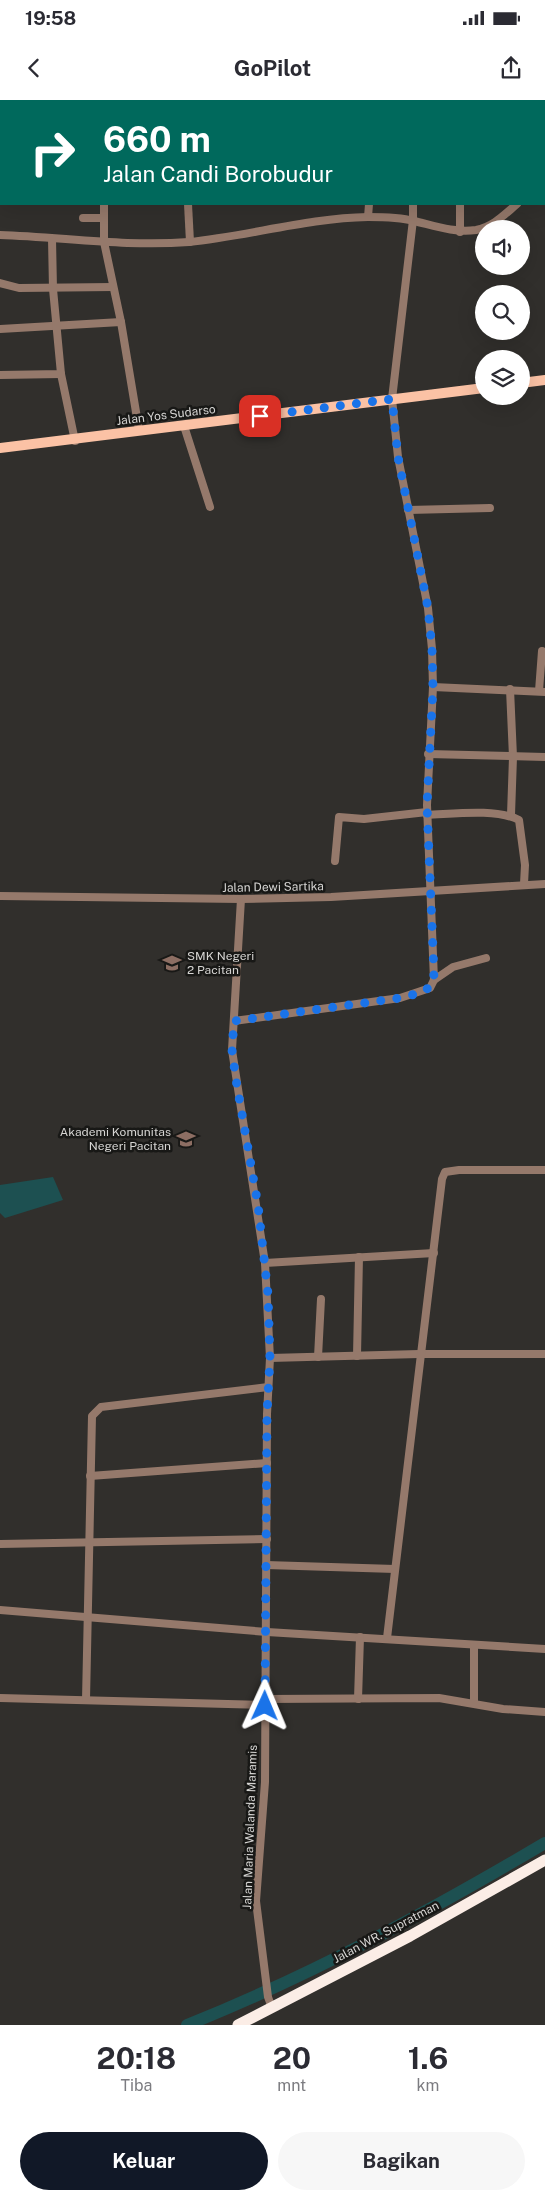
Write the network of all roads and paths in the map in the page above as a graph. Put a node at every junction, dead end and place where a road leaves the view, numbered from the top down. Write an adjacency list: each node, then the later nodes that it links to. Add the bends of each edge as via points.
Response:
1 (104, 205): 9 (street)
2 (188, 205): 15 (street)
3 (370, 205): 7 (street)
4 (413, 205): 10 (street)
5 (460, 205): 11 (street)
6 (516, 205): 11 (street, via 496,222)
7 (368, 217): 10 (street); 15 (street, via 325,220)
8 (83, 218): 9 (street)
9 (104, 218): 14 (street)
10 (413, 220): 11 (street); 27 (street)
11 (460, 232)
12 (0, 235): 13 (street)
13 (52, 239): 14 (street); 18 (street)
14 (104, 242): 15 (street); 17 (street)
15 (190, 242)
16 (0, 283): 18 (street, via 19,288)
17 (113, 287): 18 (street); 19 (street)
18 (53, 289): 20 (street)
19 (121, 322): 20 (street); 29 (street)
20 (55, 327): 21 (street); 22 (street)
21 (0, 329)
22 (61, 374): 23 (street); 30 (street)
23 (0, 375)
24 (545, 380): 25 (main road)
25 (530, 382)
26 (475, 389): 27 (main road, Jalan Yos Sudarso)
27 (392, 399): 28 (main road, Jalan Yos Sudarso); 34 (street)
28 (184, 426): 29 (main road, Jalan Yos Sudarso); 32 (street)
29 (139, 430): 30 (main road, Jalan Yos Sudarso)
30 (75, 441): 31 (main road, Jalan Yos Sudarso)
31 (0, 448)
32 (210, 507)
33 (490, 508): 34 (street)
34 (408, 510): 36 (street, via 428,608)
35 (542, 652): 38 (street)
36 (433, 687): 37 (street); 39 (street)
37 (510, 689): 38 (street); 40 (street)
38 (542, 691)
39 (428, 754): 40 (street); 42 (street)
40 (513, 757): 41 (street); 43 (street)
41 (545, 758)
42 (427, 813): 43 (street); 44 (street, via 364,819 339,817); 47 (street)
43 (511, 815): 45 (street, via 519,820 522,829)
44 (335, 861)
45 (524, 884): 46 (street, Jalan Dewi Sartika); 47 (street, Jalan Dewi Sartika)
46 (545, 884)
47 (430, 891): 49 (street, Jalan Dewi Sartika); 51 (street)
48 (0, 896): 49 (street, Jalan Dewi Sartika)
49 (241, 899): 52 (street, Jalan Maria Walanda Maramis)
50 (486, 958): 51 (street, via 453,967)
51 (434, 980): 52 (street, via 430,988 400,998)
52 (234, 1021): 56 (street, Jalan Maria Walanda Maramis, via 232,1050)
53 (545, 1170): 54 (street, via 445,1172)
54 (434, 1253): 55 (street); 58 (street)
55 (359, 1257): 56 (street); 60 (street)
56 (266, 1263): 62 (street, Jalan Maria Walanda Maramis)
57 (321, 1300): 61 (street)
58 (419, 1354): 59 (street); 60 (street); 70 (street)
59 (545, 1354)
60 (357, 1356): 61 (street)
61 (318, 1357): 62 (street)
62 (270, 1358): 63 (street, Jalan Maria Walanda Maramis)
63 (268, 1387): 64 (street, Jalan Maria Walanda Maramis); 65 (street, via 101,1407 92,1416)
64 (267, 1463): 65 (street); 66 (street, Jalan Maria Walanda Maramis)
65 (90, 1476): 67 (street)
66 (267, 1539): 67 (street); 69 (street, Jalan Maria Walanda Maramis)
67 (88, 1542): 68 (street); 72 (street)
68 (0, 1544)
69 (266, 1565): 70 (street); 73 (street, Jalan Maria Walanda Maramis)
70 (395, 1569): 75 (street)
71 (0, 1610): 72 (street)
72 (86, 1617): 73 (street); 80 (street)
73 (267, 1632): 74 (street); 81 (street, Jalan Maria Walanda Maramis)
74 (360, 1637): 75 (street); 79 (street)
75 (387, 1638): 76 (street)
76 (474, 1645): 77 (street); 82 (street)
77 (545, 1649)
78 (0, 1698): 80 (street)
79 (358, 1699): 81 (street); 82 (street, via 439,1698)
80 (86, 1700): 81 (street)
81 (265, 1702): 85 (street, Jalan Maria Walanda Maramis, via 265,1782 256,1901)
82 (474, 1703): 83 (street)
83 (545, 1712)
84 (545, 1860): 85 (highway, Jalan WR. Supratman, via 410,1936)
85 (270, 2002): 86 (highway, Jalan WR. Supratman)
86 (238, 2025)

